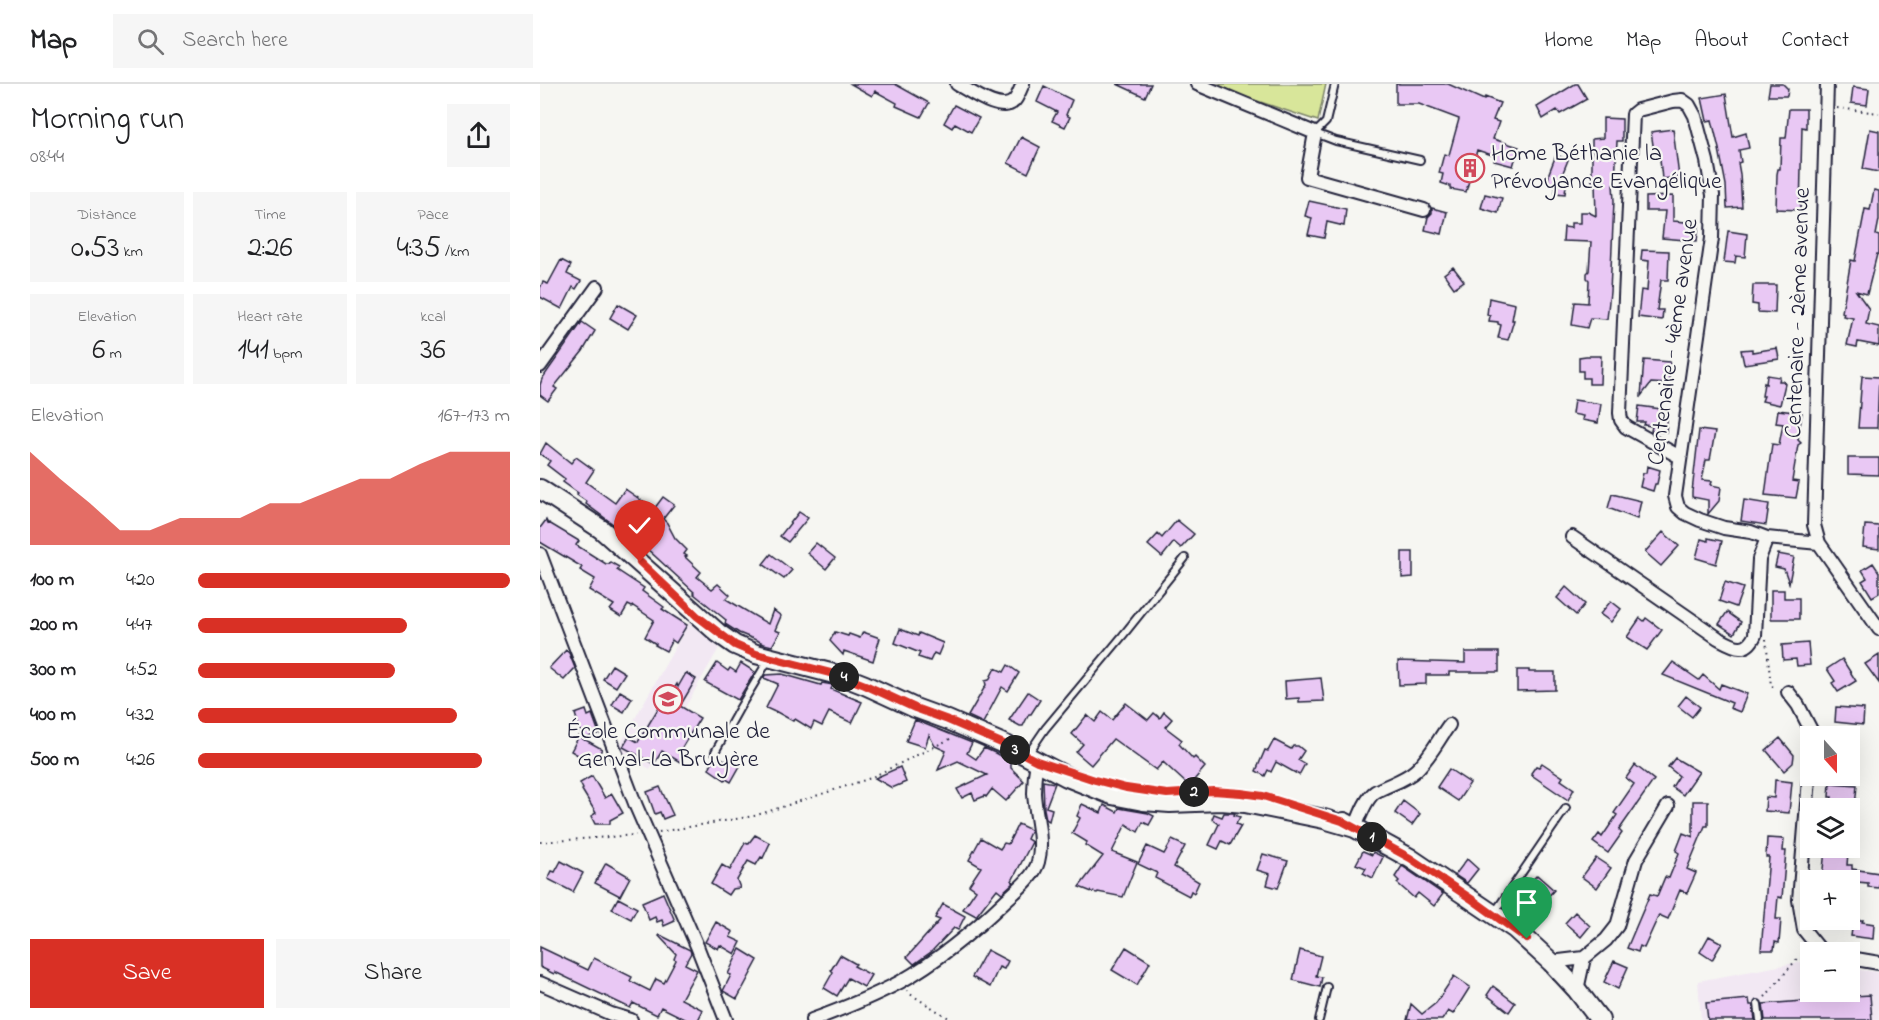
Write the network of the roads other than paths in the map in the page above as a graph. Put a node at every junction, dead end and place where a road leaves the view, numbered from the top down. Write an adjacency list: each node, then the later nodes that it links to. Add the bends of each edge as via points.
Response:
1 (957, 84): 2 (street, via 995,104 1006,105 1014,102)
2 (1023, 84)
3 (1197, 84): 6 (street)
4 (1335, 84): 6 (lane, via 1326,122)
5 (1827, 84): 15 (street, Centenaire - 2ème avenue, via 1814,525)
6 (1316, 133): 7 (lane); 8 (street, via 1307,177)
7 (1420, 160)
8 (1424, 210)
9 (597, 287): 10 (street)
10 (540, 366)
11 (1680, 457): 11 (street, Centenaire - 4ème avenue, via 1626,427 1620,413 1631,121 1633,114 1647,108 1682,100 1695,116 1713,195 1712,238); 14 (street, Centenaire - 4ème avenue, via 1675,496 1678,507 1700,520)
12 (540, 489): 19 (main road, via 601,529 718,633 735,645)
13 (1572, 537): 14 (street, via 1718,638 1742,648 1751,644 1755,635 1759,559)
14 (1767, 538): 15 (street, Centenaire - 4ème avenue)
15 (1819, 543): 18 (street)
16 (540, 554): 40 (street, via 615,753)
17 (1185, 558): 24 (lane, via 1045,729)
18 (1879, 629)
19 (770, 657): 23 (lane); 24 (main road, via 842,676)
20 (1788, 692): 22 (street)
21 (1449, 725): 28 (street, via 1415,771 1374,793)
22 (1809, 726)
23 (716, 752)
24 (1032, 758): 28 (main road, via 1140,791 1230,791 1263,796); 41 (street, via 1040,851 1030,875 961,940 901,982)
25 (1808, 786): 30 (street, via 1799,900 1804,930)
26 (1668, 806): 31 (street, via 1636,860 1617,926)
27 (1566, 808): 29 (lane)
28 (1355, 828): 29 (main road, via 1410,858)
29 (1493, 914): 33 (main road)
30 (1814, 942)
31 (1584, 958): 33 (street); 37 (street)
32 (1860, 960): 34 (street)
33 (1551, 962): 37 (main road)
34 (1879, 963)
35 (540, 983): 39 (street)
36 (1326, 987): 42 (lane)
37 (1577, 990): 43 (main road)
38 (1758, 1004): 44 (lane)
39 (631, 1020)
40 (726, 1020)
41 (812, 1020)
42 (1319, 1020)
43 (1600, 1020)
44 (1760, 1020)

